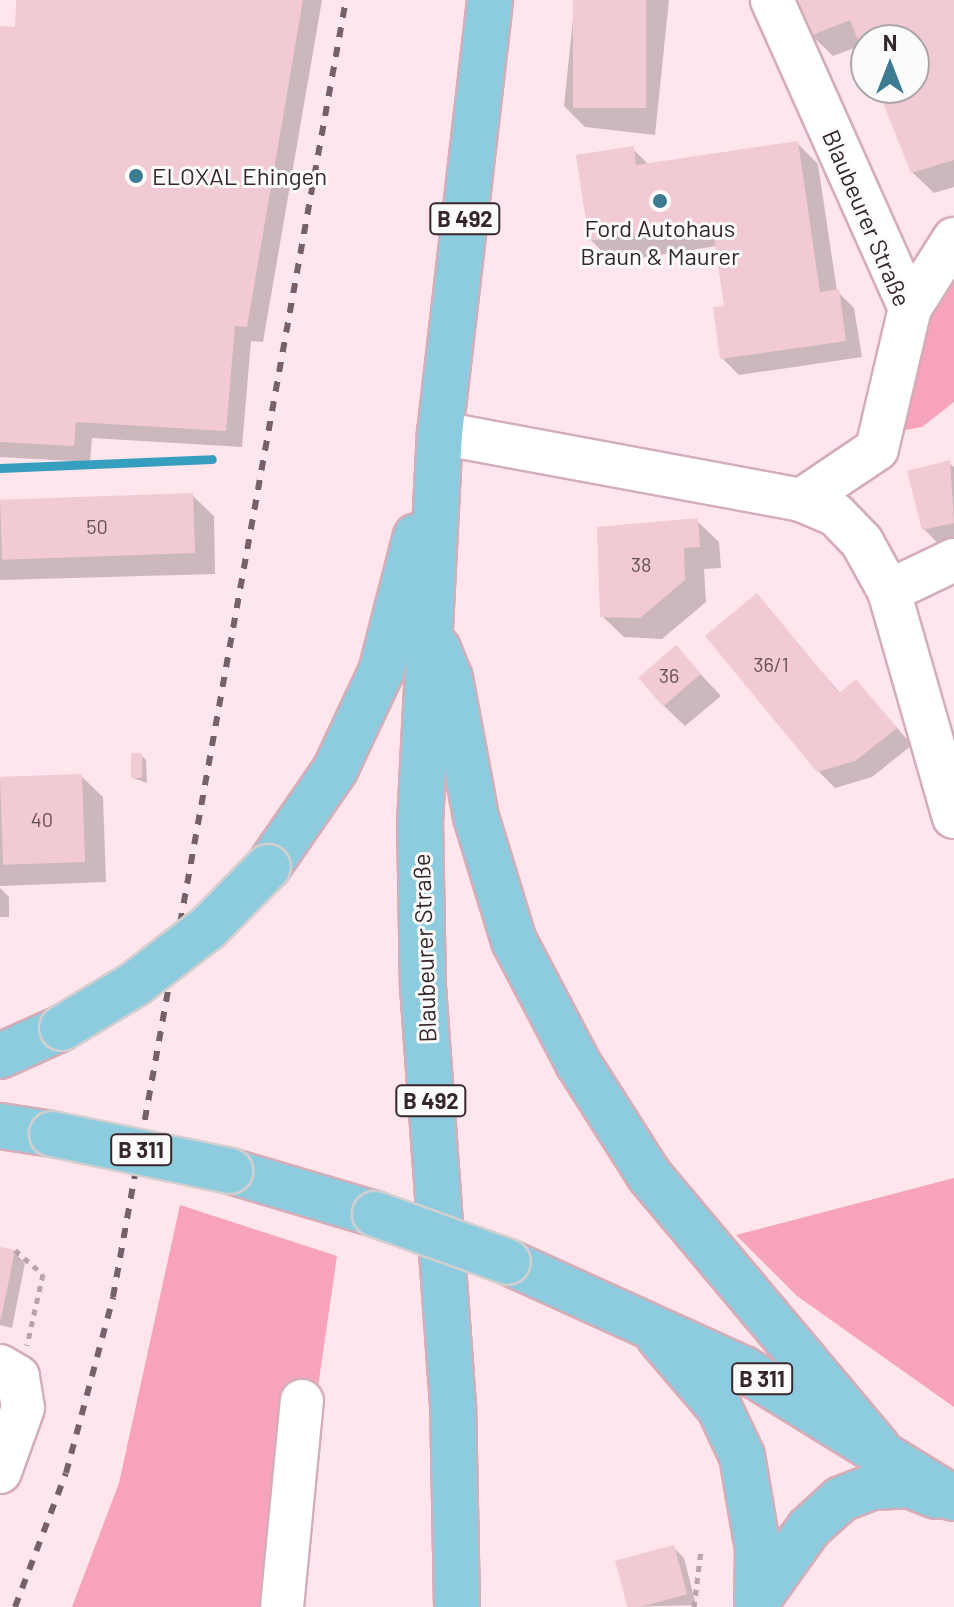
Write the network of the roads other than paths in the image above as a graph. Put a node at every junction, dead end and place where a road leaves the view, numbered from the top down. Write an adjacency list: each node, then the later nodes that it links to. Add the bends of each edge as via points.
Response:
1 (490, 0): 5 (main road, Blaubeurer Straße / B 492)
2 (772, 0): 4 (street, Blaubeurer Straße)
3 (954, 239): 4 (street)
4 (910, 308): 6 (street, Blaubeurer Straße, via 877,449)
5 (439, 453): 6 (street); 9 (main road, Blaubeurer Straße / B 492); 11 (main road, bridge, via 381,672 335,770 268,867 209,927 135,984 62,1028)
6 (801, 500): 8 (street, via 836,515 862,542)
7 (954, 560): 8 (street)
8 (889, 591): 10 (street)
9 (428, 624): 16 (main road, via 450,678 476,817 514,941 578,1063 649,1175); 21 (main road, Blaubeurer Straße / B 492, via 420,825 423,990 453,1405)
10 (954, 817)
11 (0, 1056)
12 (0, 1126): 13 (main road, B 311, bridge, via 230,1171 375,1214 508,1262)
13 (640, 1319): 16 (main road, B 311, via 744,1369); 19 (main road, via 719,1407 742,1456 753,1506)
14 (9, 1372): 17 (street, via 23,1408)
15 (302, 1401): 20 (street)
16 (878, 1448): 18 (main road, B 311)
17 (0, 1472)
18 (954, 1500): 19 (main road, via 908,1485 873,1487 841,1499 809,1528)
19 (758, 1602)
20 (282, 1607)
21 (457, 1607)

